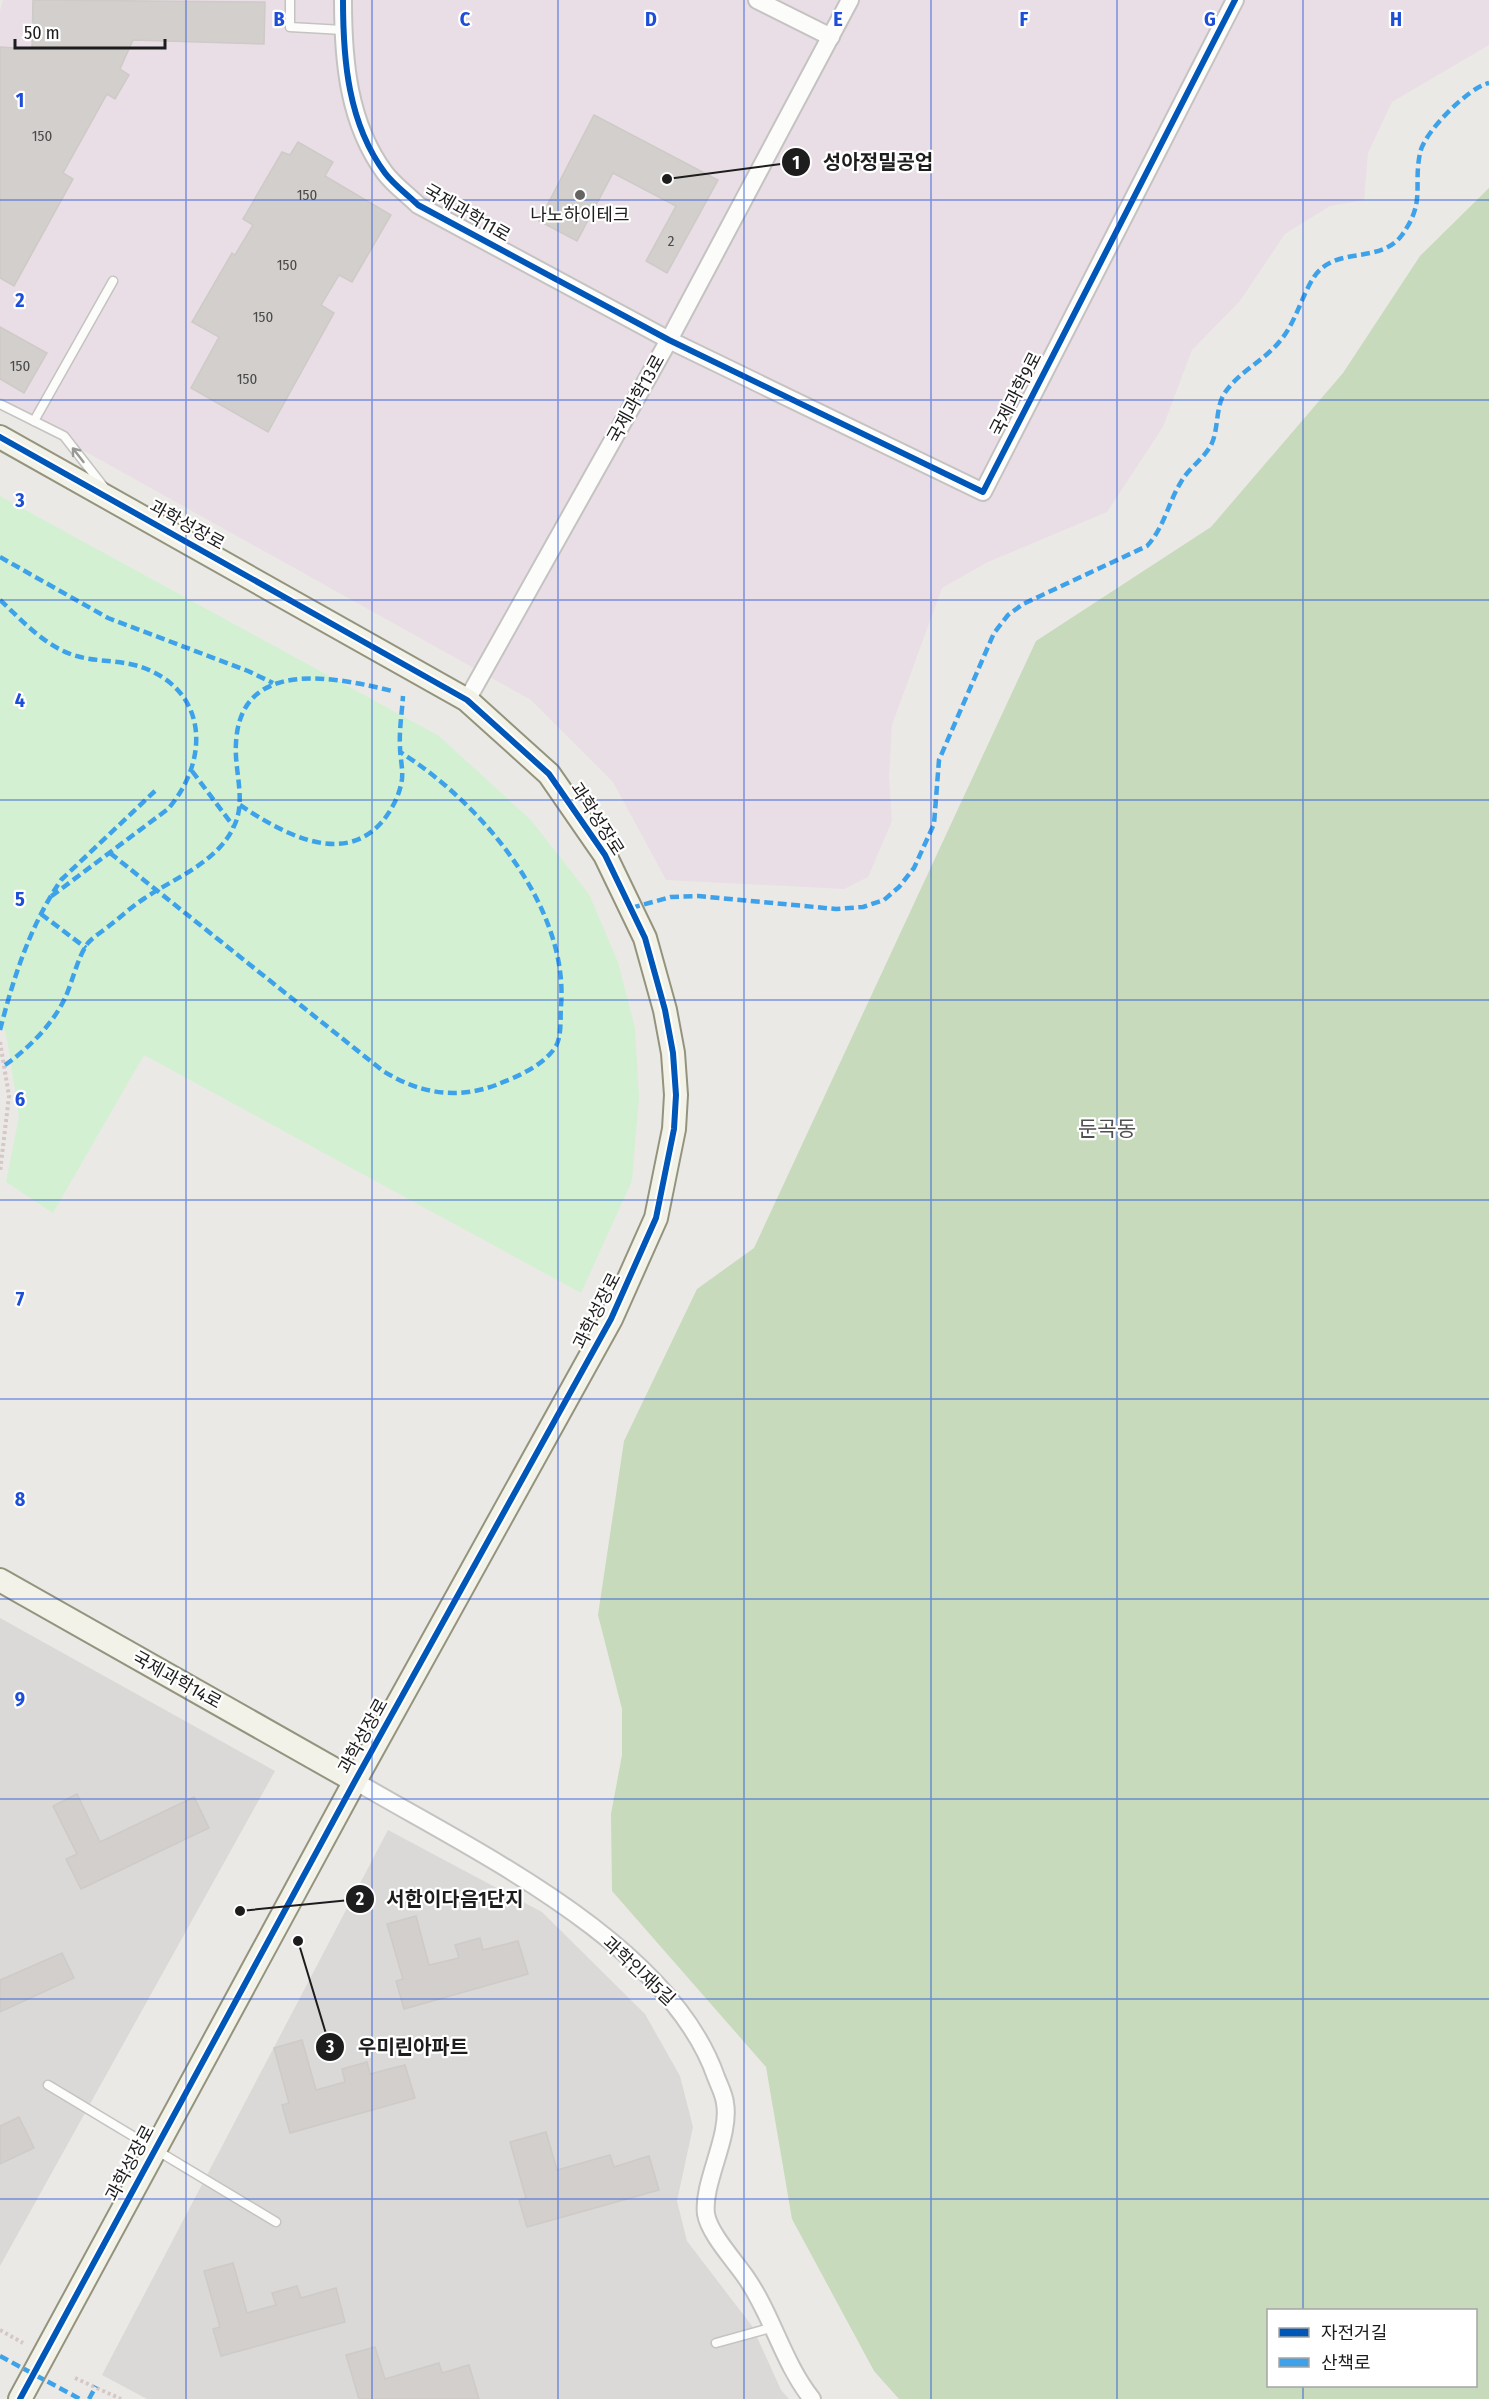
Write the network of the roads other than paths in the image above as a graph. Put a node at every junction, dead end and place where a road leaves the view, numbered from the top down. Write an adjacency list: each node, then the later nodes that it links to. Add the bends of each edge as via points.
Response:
1 (290, 0): 6 (lane, via 290,27)
2 (344, 0): 6 (street, 국제과학11로)
3 (757, 0): 7 (street)
4 (850, 0): 7 (street, 국제과학13로)
5 (1235, 0): 9 (street, 국제과학9로, via 983,492)
6 (343, 30): 9 (street, 국제과학11로, via 353,105 368,146 386,174 418,206)
7 (831, 37): 9 (street, 국제과학13로)
8 (113, 281): 11 (lane)
9 (669, 340): 14 (street, 국제과학13로)
10 (0, 404): 11 (lane)
11 (34, 421): 13 (lane, one-way to 11, via 64,436)
12 (0, 437): 13 (street, 과학성장로)
13 (114, 501): 14 (street, 과학성장로)
14 (467, 700): 16 (street, 과학성장로, via 549,774 605,855 628,902 645,938 665,1011 673,1053 674,1129 656,1218 616,1309)
15 (0, 1580): 16 (street, 국제과학14로)
16 (355, 1780): 18 (street, 과학성장로); 20 (street, 과학인재5길, via 554,1897 629,1958 675,2003 707,2051 726,2104 706,2215)
17 (48, 2085): 18 (lane)
18 (155, 2150): 19 (lane); 22 (street, 과학성장로)
19 (276, 2222)
20 (774, 2326): 21 (lane); 23 (street, 과학인재5길, via 801,2385)
21 (716, 2343)
22 (20, 2399)
23 (812, 2399)

